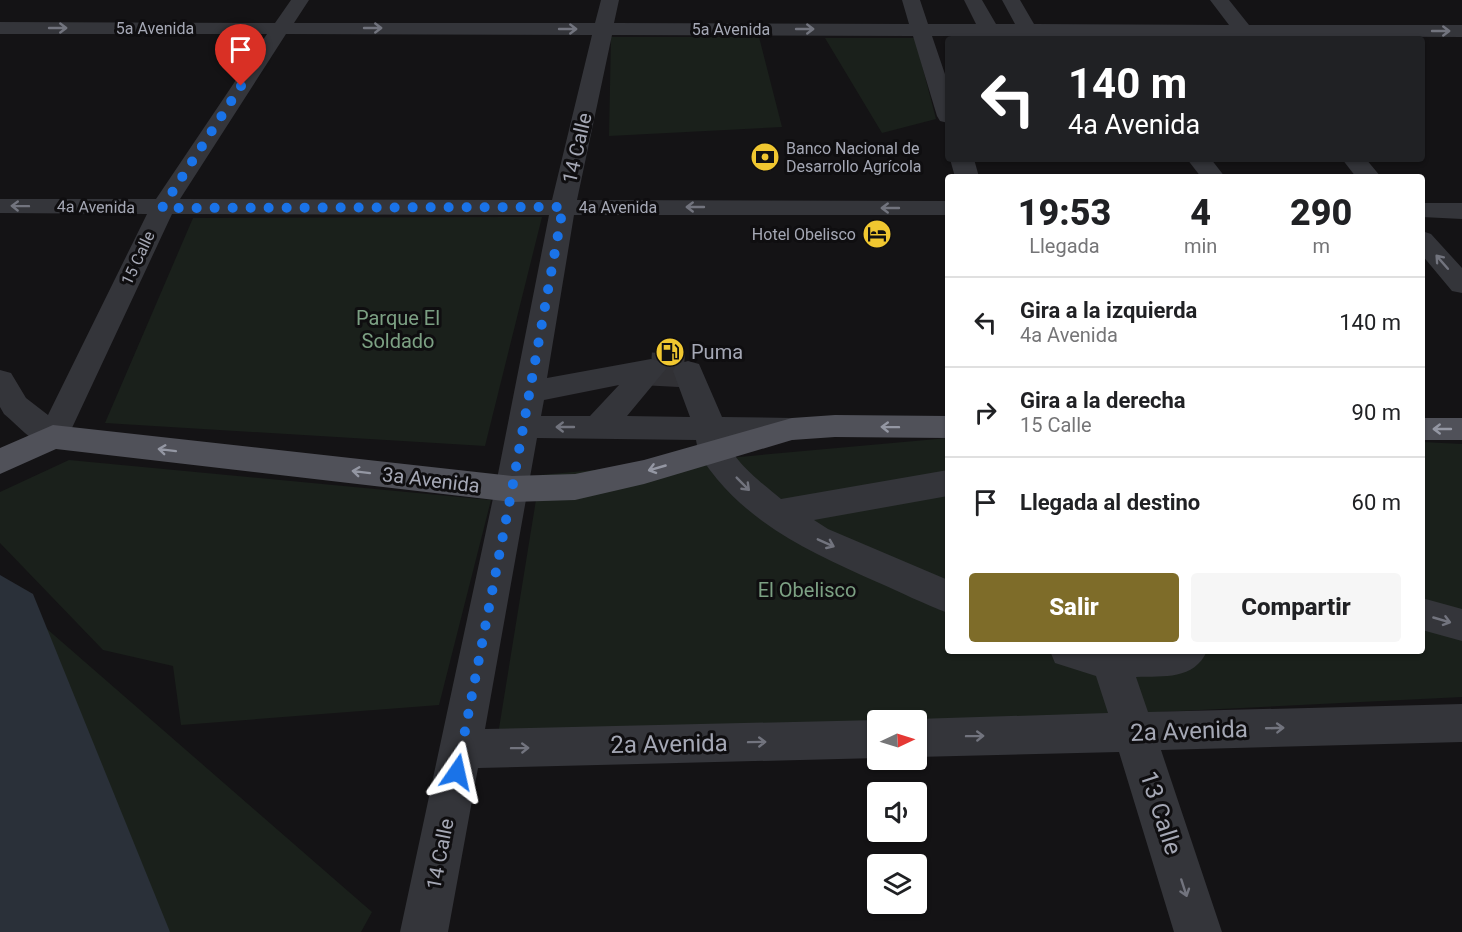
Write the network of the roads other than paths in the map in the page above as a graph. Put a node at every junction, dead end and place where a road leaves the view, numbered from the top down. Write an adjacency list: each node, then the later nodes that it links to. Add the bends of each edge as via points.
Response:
1 (300, 0): 8 (street, 15 Calle)
2 (610, 0): 9 (street, 14 Calle)
3 (911, 0): 10 (street)
4 (973, 0): 11 (street)
5 (1011, 0): 12 (street)
6 (1219, 0): 14 (street)
7 (0, 28): 8 (street, 5a Avenida, one-way to 8)
8 (281, 28): 9 (street, 5a Avenida, one-way to 9); 22 (street, 15 Calle)
9 (605, 29): 10 (street, 5a Avenida, one-way to 10); 21 (street, 14 Calle)
10 (921, 30): 11 (street, 5a Avenida); 15 (street)
11 (989, 30): 12 (street, 5a Avenida)
12 (1028, 30): 14 (street, 5a Avenida)
13 (1462, 31): 14 (street, 5a Avenida, one-way to 13)
14 (1247, 35)
15 (945, 106)
16 (1201, 162): 18 (street)
17 (1356, 162): 19 (street)
18 (1211, 174)
19 (1366, 174)
20 (0, 206): 22 (street, 4a Avenida, one-way to 20)
21 (563, 207): 22 (street, 4a Avenida); 23 (street, 4a Avenida, one-way to 21); 30 (street, 14 Calle)
22 (162, 208): 36 (street, 15 Calle)
23 (945, 208)
24 (1425, 210): 25 (street)
25 (1462, 211)
26 (1425, 242): 27 (street, one-way to 26)
27 (1462, 285)
28 (688, 371): 37 (street)
29 (0, 380): 36 (street, via 15,406)
30 (528, 392): 31 (street, via 651,369); 32 (street, 14 Calle)
31 (600, 426): 32 (street, one-way to 32); 37 (street)
32 (522, 427): 40 (street, 14 Calle)
33 (945, 427): 37 (main road, 3a Avenida, one-way to 37, via 835,426)
34 (1425, 429): 35 (main road, one-way to 34)
35 (1462, 429)
36 (53, 437): 38 (main road); 40 (main road, 3a Avenida, one-way to 36)
37 (712, 440): 40 (main road, 3a Avenida, one-way to 40, via 644,472 575,487); 41 (street, one-way to 41, via 741,484)
38 (0, 462)
39 (945, 484): 41 (street)
40 (512, 489): 52 (street, 14 Calle)
41 (775, 514): 42 (street, one-way to 42, via 816,539)
42 (945, 596)
43 (1425, 615): 44 (street, one-way to 44)
44 (1462, 625)
45 (1078, 654): 47 (street)
46 (1182, 654): 47 (street, via 1173,659)
47 (1112, 660): 49 (street, 13 Calle)
48 (1462, 723): 49 (street, 2a Avenida, one-way to 48)
49 (1135, 732): 50 (street, 2a Avenida, one-way to 49); 54 (street, 13 Calle, one-way to 54)
50 (927, 738)
51 (867, 739): 52 (street, 2a Avenida, one-way to 51)
52 (461, 749): 53 (street, 14 Calle)
53 (424, 932)
54 (1198, 932)

